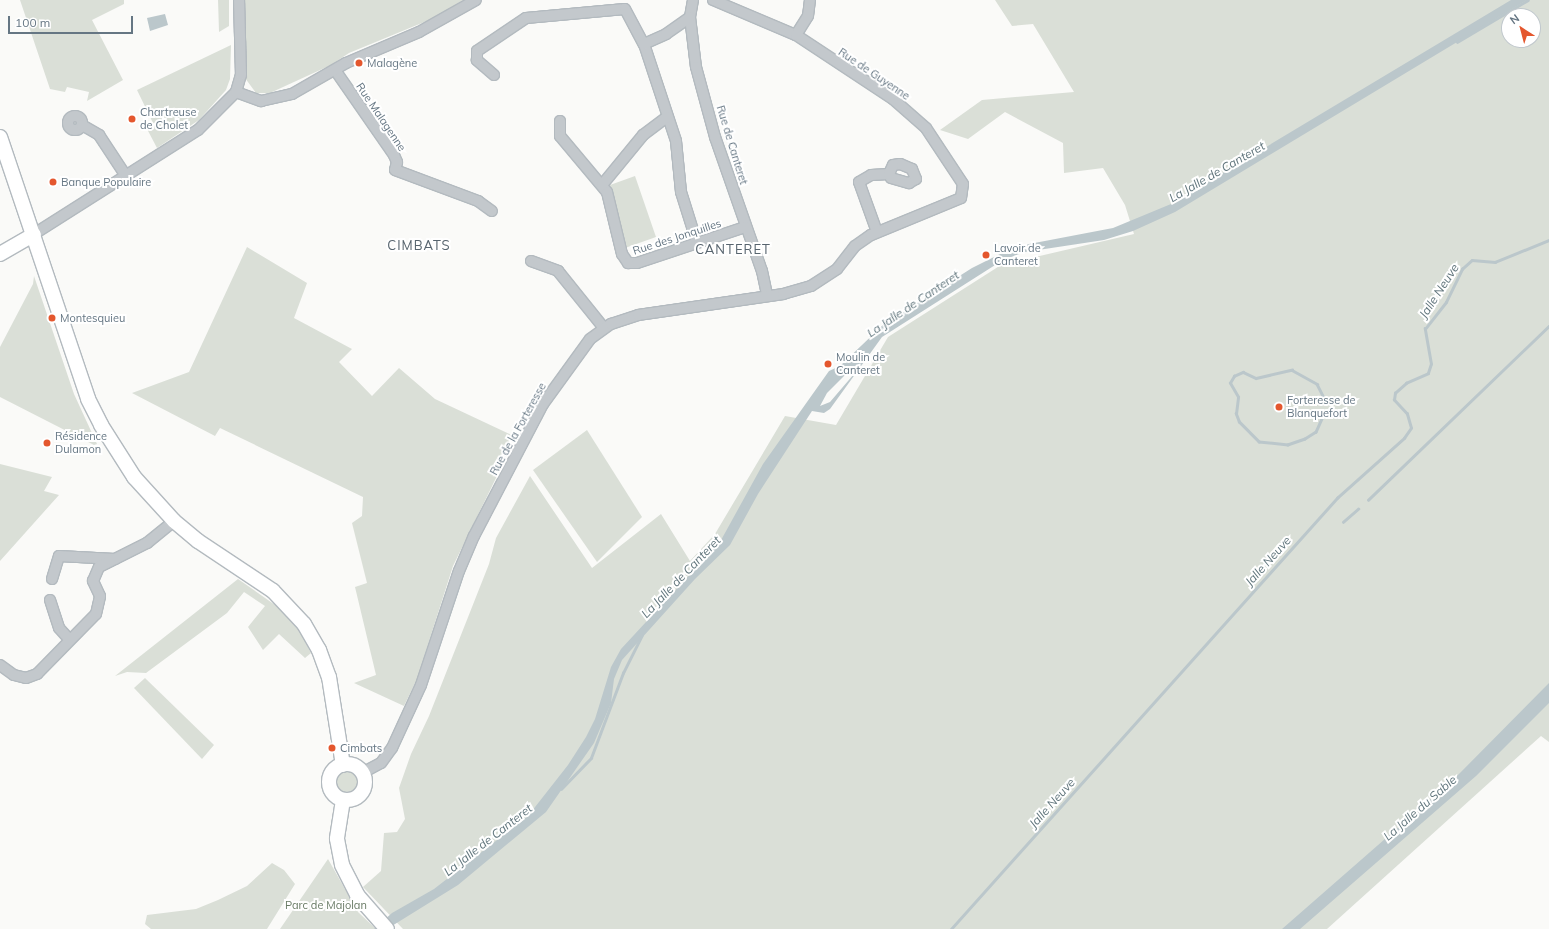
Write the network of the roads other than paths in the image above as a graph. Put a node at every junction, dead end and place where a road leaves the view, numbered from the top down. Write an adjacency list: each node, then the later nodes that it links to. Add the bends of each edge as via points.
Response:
1 (239, 0): 13 (street, via 241,75)
2 (476, 0): 11 (street, via 419,32)
3 (618, 0): 7 (street)
4 (693, 0): 8 (street, Rue de Canteret)
5 (713, 0): 9 (street)
6 (810, 0): 9 (street, via 808,16)
7 (624, 9): 10 (street); 12 (street, via 526,18 476,52 477,60)
8 (690, 17): 10 (street, via 666,34); 23 (street, Rue de Canteret, via 696,67 715,137)
9 (796, 35): 21 (street, Rue de Guyenne, via 913,116 938,142 963,184)
10 (644, 44): 14 (street)
11 (335, 70): 13 (street, via 302,91 267,102); 22 (street, Rue Malagenne, via 394,155 397,162 395,170 478,201)
12 (494, 75)
13 (236, 92): 19 (street, via 198,130)
14 (667, 117): 20 (street, via 643,135); 26 (street, via 676,142 680,192)
15 (560, 121): 20 (street, Rue des Jonquilles, via 560,136)
16 (82, 125): 19 (street, via 99,134)
17 (0, 137): 25 (main road)
18 (889, 174): 24 (street, via 871,176 859,182)
19 (126, 176): 25 (street)
20 (602, 185): 26 (street, Rue des Jonquilles, via 610,201 622,254 628,263)
21 (964, 192): 24 (street, Rue de la Forteresse, via 953,204)
22 (492, 211)
23 (745, 227): 26 (street, Rue des Jonquilles); 29 (street, Rue de Canteret, via 762,271)
24 (877, 232): 29 (street, Rue de la Forteresse, via 855,246 836,269 822,280 796,291)
25 (34, 234): 27 (main road); 31 (main road, via 81,378 101,425 134,477)
26 (697, 243)
27 (0, 254)
28 (531, 261): 30 (street, via 558,271)
29 (767, 295): 30 (street, Rue de la Forteresse, via 638,315)
30 (604, 328): 38 (street, Rue de la Forteresse, via 580,350 536,416 466,553 410,711 381,763)
31 (174, 521): 32 (street, via 147,543); 37 (main road, via 198,541 273,591 304,624 319,650 329,677)
32 (117, 559): 33 (street, via 59,556); 35 (street, via 99,567 93,581 100,596 96,614)
33 (52, 579)
34 (50, 600): 35 (street, via 58,628)
35 (70, 639): 36 (street, via 37,674 26,678 14,675)
36 (0, 665)
37 (343, 765): 38 (main road, via 354,766); 39 (main road, via 333,772 329,783 333,794)
38 (362, 773): 39 (main road, via 364,784 360,795)
39 (344, 800): 40 (main road, via 337,839 339,852 351,884)
40 (387, 929)

